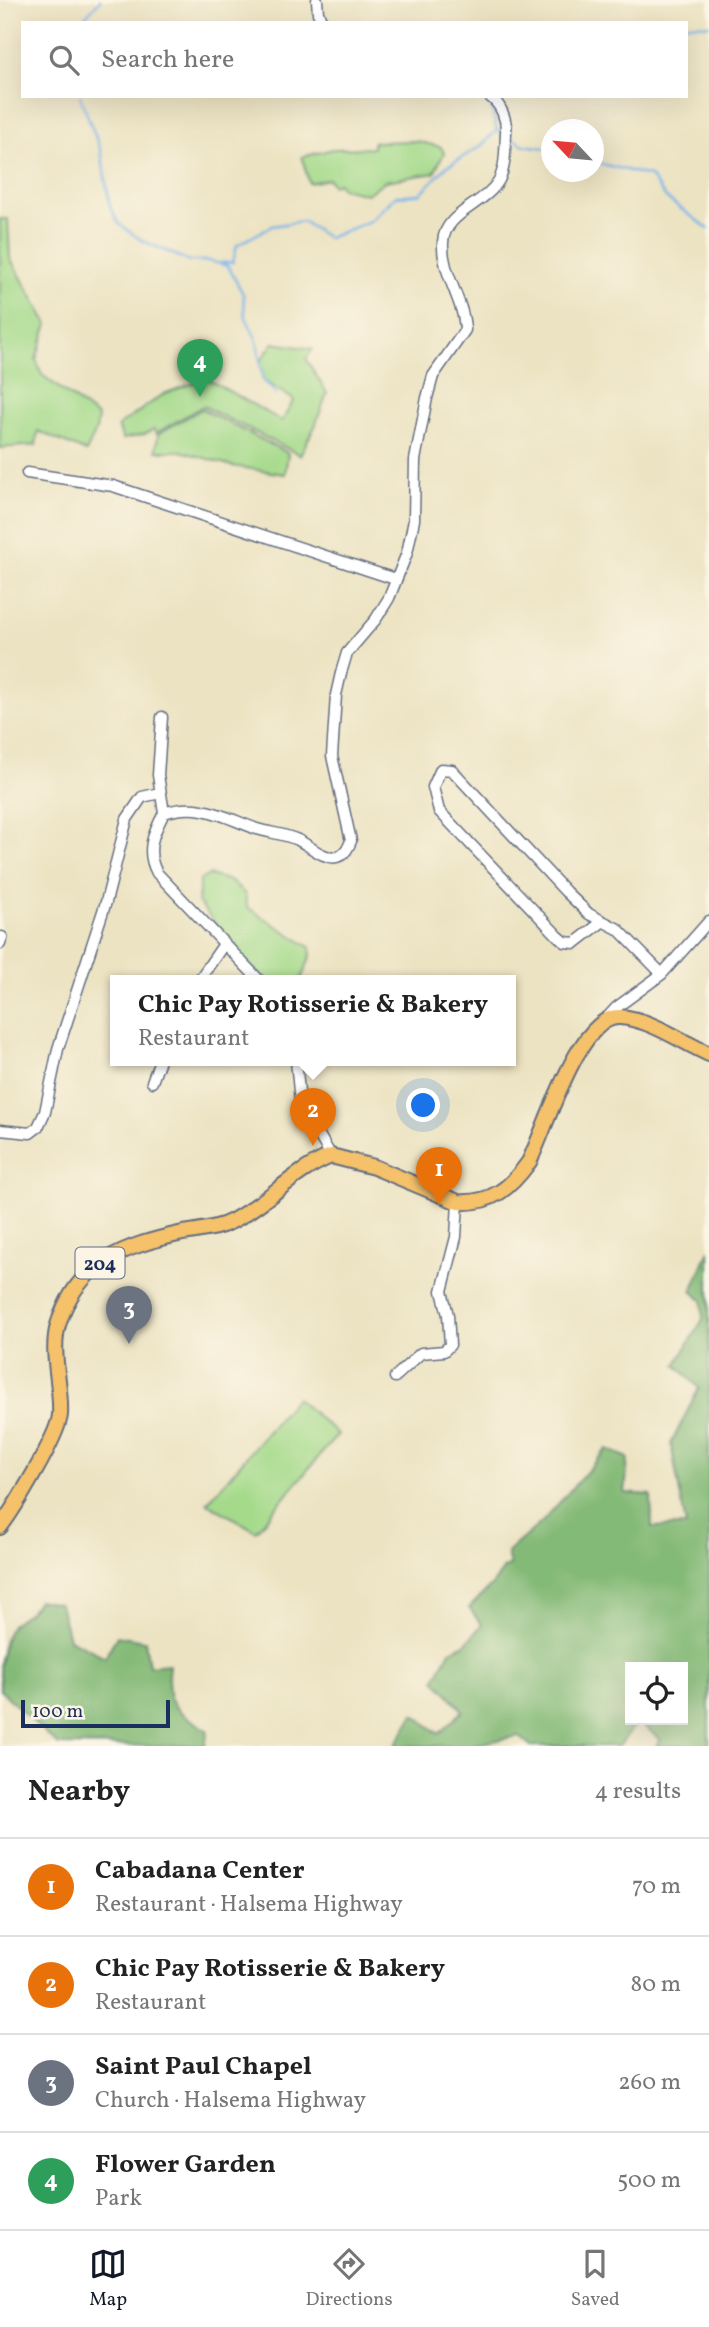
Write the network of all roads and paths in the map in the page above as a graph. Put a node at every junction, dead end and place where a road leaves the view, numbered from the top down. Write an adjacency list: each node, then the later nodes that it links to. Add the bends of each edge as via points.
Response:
1 (317, 0): 2 (street)
2 (322, 21)
3 (491, 98): 5 (street, via 507,126 505,163 491,192 451,222 445,232 451,288 465,330 433,376 415,460 411,537)
4 (27, 473): 5 (street, via 113,486)
5 (395, 579): 8 (street, via 376,619 347,653 336,695 332,756 351,830 346,852 327,856 288,836 212,810 176,808)
6 (162, 717): 7 (street)
7 (160, 793): 8 (street); 20 (street, via 142,797 127,819 38,1127 30,1133)
8 (164, 813): 11 (street, via 150,847 151,862)
9 (709, 921): 12 (street)
10 (602, 922): 10 (street, via 566,892 452,770 441,769 433,788 439,811 558,936 575,943); 12 (street, via 618,929)
11 (224, 944): 13 (street); 14 (street)
12 (663, 974): 15 (street)
13 (202, 975)
14 (254, 975)
15 (604, 1021): 16 (highway, via 617,1016 631,1019); 22 (highway, via 584,1039 541,1137 517,1178 486,1199)
16 (709, 1055)
17 (158, 1066): 19 (street)
18 (297, 1066): 21 (street, via 300,1102)
19 (152, 1082)
20 (0, 1130)
21 (331, 1156): 22 (highway, via 374,1167); 24 (highway, 204, via 297,1173 233,1221 127,1249 82,1277 58,1326 57,1425)
22 (458, 1202): 23 (street, via 456,1237 442,1291 450,1345 444,1351 421,1353)
23 (395, 1377)
24 (0, 1527)

